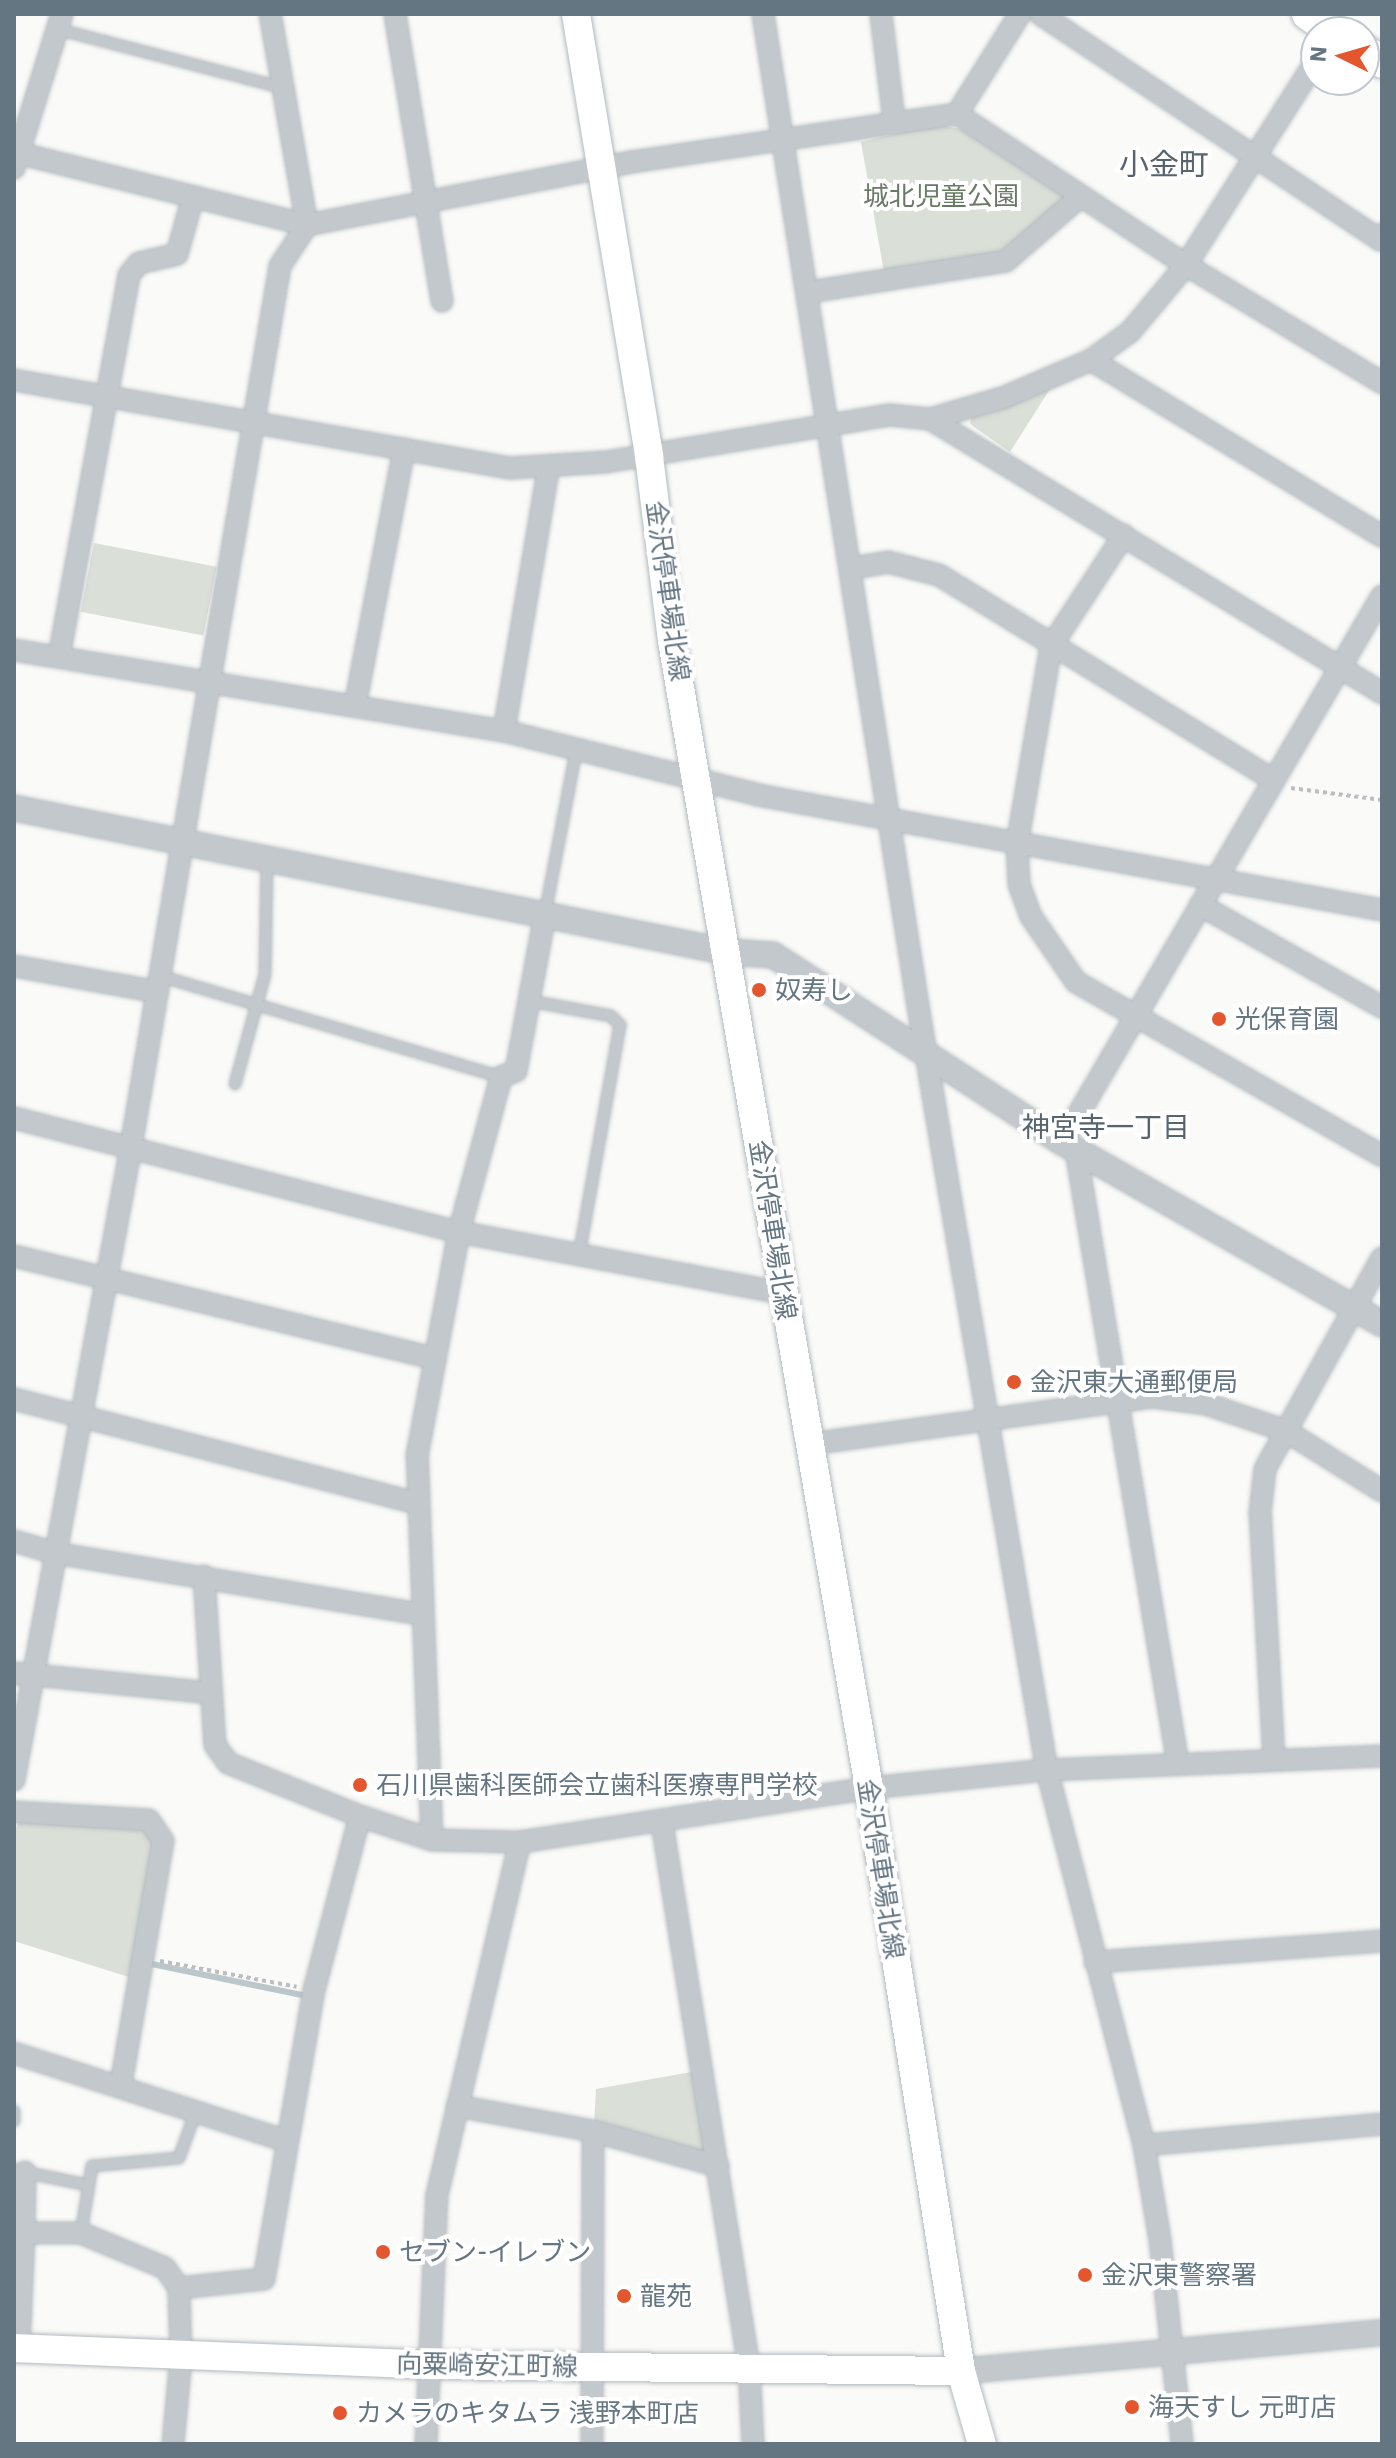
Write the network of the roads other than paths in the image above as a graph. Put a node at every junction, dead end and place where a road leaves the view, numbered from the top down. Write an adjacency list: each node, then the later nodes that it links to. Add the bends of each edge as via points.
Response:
1 (270, 14): 10 (street)
2 (395, 14): 19 (street)
3 (576, 14): 16 (main road, 金沢停車場北線)
4 (763, 14): 13 (street)
5 (881, 14): 12 (street)
6 (1020, 14): 11 (street)
7 (1040, 14): 14 (street)
8 (59, 21): 10 (lane); 15 (street)
9 (1300, 86): 14 (street)
10 (280, 87): 20 (street)
11 (957, 114): 12 (street); 17 (street)
12 (894, 120): 13 (street)
13 (783, 138): 16 (street); 23 (street)
14 (1256, 155): 21 (street, via 1380,240); 22 (street)
15 (15, 158): 18 (street)
16 (604, 168): 19 (street); 33 (main road, 金沢停車場北線)
17 (1081, 196): 22 (street); 23 (street, via 1006,261)
18 (193, 197): 20 (street); 28 (street, via 177,254 139,263 129,275)
19 (427, 202): 20 (street); 24 (street)
20 (307, 225): 30 (street, via 280,266)
21 (1382, 234)
22 (1186, 265): 25 (street, via 1130,332); 27 (street)
23 (808, 292): 31 (street)
24 (442, 301)
25 (1091, 360): 29 (street, via 1005,397); 36 (street)
26 (14, 380): 28 (street)
27 (1382, 383)
28 (109, 397): 30 (street); 41 (street)
29 (930, 419): 31 (street, via 890,415); 35 (street)
30 (251, 423): 32 (street); 43 (street)
31 (830, 423): 33 (street); 37 (street)
32 (404, 449): 34 (street, via 510,468); 45 (street)
33 (649, 456): 34 (street); 49 (main road, 金沢停車場北線, via 672,641)
34 (549, 466): 46 (street)
35 (1124, 535): 39 (street); 42 (street)
36 (1382, 536)
37 (852, 568): 39 (street, via 888,562 921,567); 51 (street)
38 (1382, 596): 42 (street)
39 (1051, 646): 48 (street); 53 (street)
40 (14, 650): 41 (street)
41 (59, 657): 43 (street)
42 (1338, 665): 44 (street); 48 (street)
43 (208, 682): 45 (street); 52 (street)
44 (1382, 693)
45 (355, 706): 46 (street)
46 (504, 731): 47 (street)
47 (576, 751): 49 (street); 58 (lane)
48 (1271, 782): 55 (street)
49 (700, 783): 51 (street); 59 (main road, 金沢停車場北線)
50 (14, 808): 52 (street)
51 (891, 818): 53 (street); 66 (street)
52 (183, 841): 54 (street); 61 (street)
53 (1017, 845): 55 (street); 65 (street, via 1019,884 1050,949 1076,982)
54 (268, 857): 58 (street); 62 (lane, via 265,974)
55 (1215, 879): 56 (street); 57 (street)
56 (1200, 905): 64 (street); 65 (street)
57 (1382, 910)
58 (545, 914): 59 (street); 63 (street)
59 (728, 952): 66 (street, via 773,955); 78 (main road, 金沢停車場北線)
60 (14, 966): 61 (street)
61 (159, 984): 62 (lane); 71 (street)
62 (258, 1001): 67 (lane); 68 (lane)
63 (530, 1001): 67 (street, via 516,1071); 74 (lane, via 611,1016 620,1025)
64 (1382, 1007)
65 (1136, 1014): 70 (street); 72 (street)
66 (927, 1060): 70 (street); 85 (street)
67 (501, 1077): 73 (street)
68 (235, 1084)
69 (14, 1118): 71 (street)
70 (1069, 1146): 79 (street); 83 (street)
71 (131, 1147): 73 (street); 77 (street)
72 (1382, 1156)
73 (459, 1232): 74 (street); 81 (street)
74 (579, 1255): 78 (street)
75 (14, 1256): 77 (street)
76 (1382, 1258): 79 (street)
77 (106, 1280): 81 (street); 84 (street)
78 (783, 1293): 87 (main road, 金沢停車場北線)
79 (1353, 1307): 80 (street); 86 (street)
80 (1382, 1324)
81 (433, 1358): 89 (street)
82 (14, 1399): 84 (street)
83 (1118, 1402): 85 (street); 86 (street, via 1152,1397 1206,1404); 98 (street)
84 (80, 1418): 89 (street); 91 (street)
85 (986, 1418): 87 (street); 99 (street)
86 (1286, 1431): 88 (street); 97 (street, via 1265,1469 1260,1513)
87 (810, 1444): 101 (main road, 金沢停車場北線)
88 (1382, 1491)
89 (415, 1503): 93 (street)
90 (14, 1541): 91 (street)
91 (55, 1553): 92 (street); 94 (street)
92 (204, 1576): 93 (street); 95 (street)
93 (419, 1614): 105 (street)
94 (24, 1674): 95 (street); 100 (street)
95 (210, 1693): 103 (street, via 215,1745 228,1763)
96 (1382, 1756): 97 (street)
97 (1274, 1760): 98 (street)
98 (1178, 1764): 99 (street)
99 (1047, 1770): 101 (street); 108 (street)
100 (14, 1780)
101 (869, 1788): 104 (street); 133 (main road, 金沢停車場北線)
102 (14, 1812): 110 (street, via 149,1820 163,1841)
103 (360, 1816): 105 (street); 117 (street, via 315,1990)
104 (662, 1823): 106 (street); 119 (street)
105 (432, 1840): 106 (street)
106 (520, 1842): 111 (street)
107 (1382, 1941): 108 (street)
108 (1095, 1962): 118 (street)
109 (14, 2053): 110 (street)
110 (121, 2084): 113 (street)
111 (457, 2106): 116 (street); 130 (street, via 437,2195)
112 (14, 2111): 114 (lane)
113 (197, 2111): 117 (street); 121 (lane, via 179,2158 92,2166)
114 (14, 2121)
115 (1382, 2124): 118 (street)
116 (593, 2131): 119 (street); 131 (street)
117 (286, 2141): 125 (street, via 264,2279)
118 (1144, 2145): 128 (street)
119 (718, 2166): 132 (street)
120 (20, 2171): 121 (lane); 122 (street)
121 (88, 2185): 124 (lane)
122 (19, 2209): 123 (street)
123 (24, 2233): 124 (street); 127 (street)
124 (81, 2233): 125 (street, via 165,2268)
125 (179, 2288): 129 (street)
126 (1382, 2333): 128 (street)
127 (16, 2348): 129 (main road, 向粟崎安江町線)
128 (1172, 2354): 133 (street); 139 (street)
129 (181, 2357): 130 (main road, 向粟崎安江町線); 134 (street)
130 (429, 2365): 131 (main road, 向粟崎安江町線); 135 (street)
131 (594, 2367): 132 (main road, 向粟崎安江町線); 136 (street)
132 (749, 2367): 133 (main road, 向粟崎安江町線); 137 (street)
133 (961, 2371): 138 (main road, 金沢停車場北線)
134 (173, 2444)
135 (426, 2444)
136 (592, 2444)
137 (753, 2444)
138 (982, 2444)
139 (1182, 2444)

